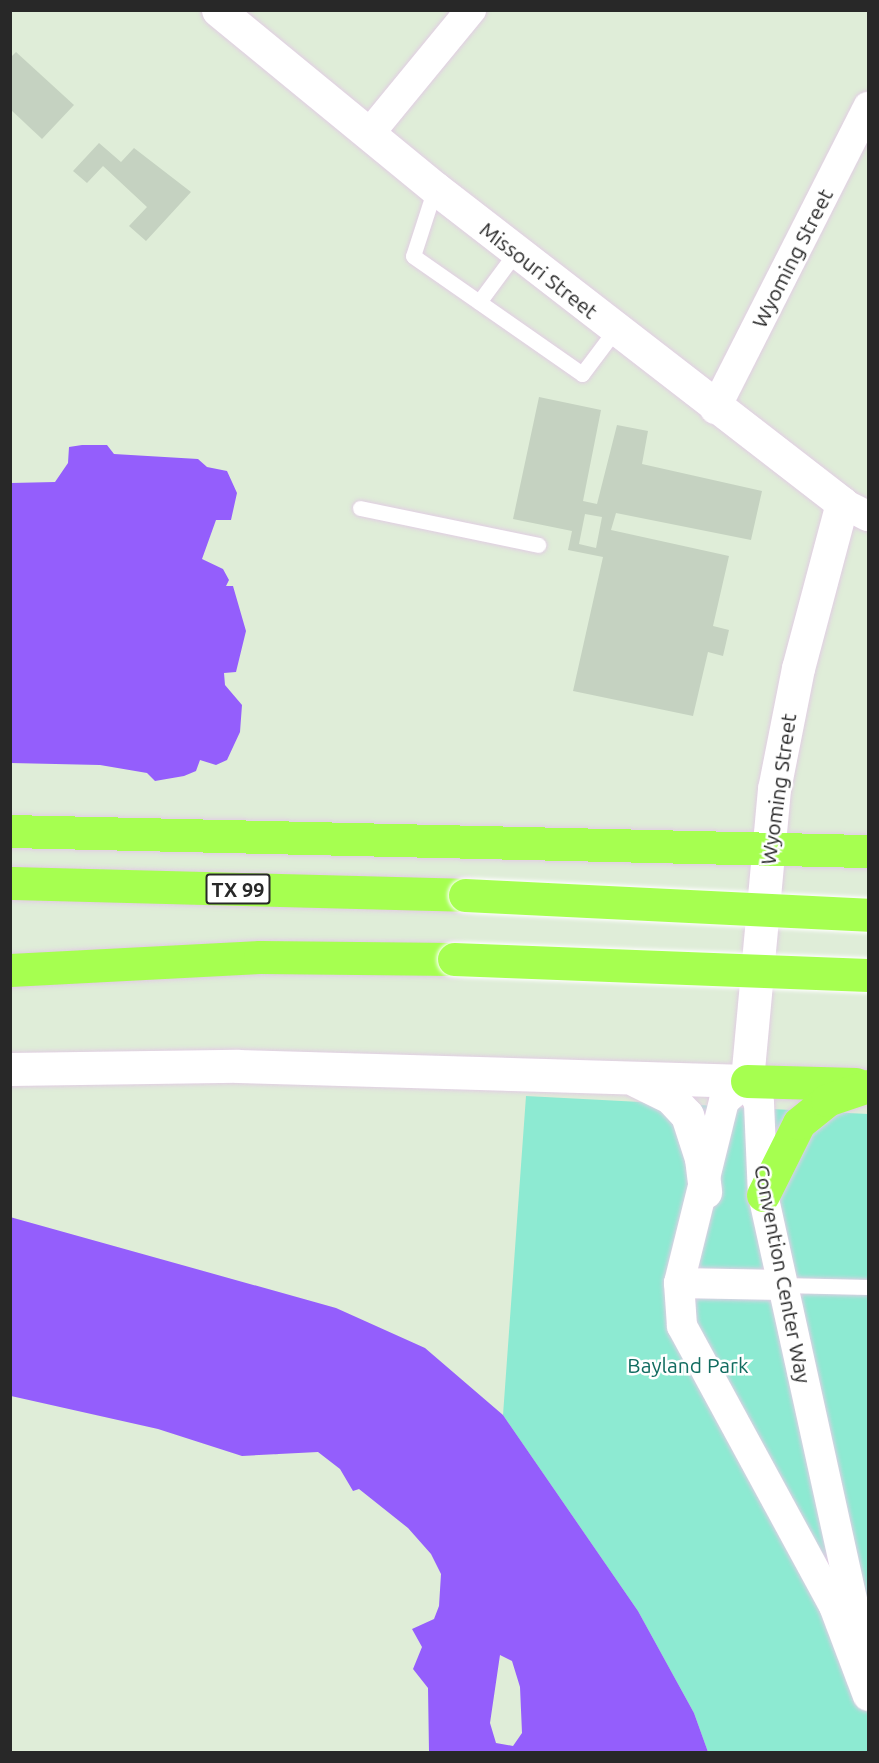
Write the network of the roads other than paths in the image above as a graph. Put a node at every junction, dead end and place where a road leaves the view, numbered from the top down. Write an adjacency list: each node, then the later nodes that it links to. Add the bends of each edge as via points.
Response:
1 (219, 10): 4 (street, Missouri Street)
2 (471, 10): 4 (street)
3 (868, 108): 9 (street, Wyoming Street)
4 (369, 134): 5 (street, Missouri Street)
5 (435, 188): 6 (street, Missouri Street); 7 (lane, via 413,256)
6 (516, 252): 7 (lane); 8 (street, Missouri Street)
7 (478, 302): 8 (lane, via 582,374)
8 (615, 330): 9 (street, Missouri Street)
9 (715, 409): 11 (street, Missouri Street)
10 (360, 508): 12 (lane)
11 (855, 509): 14 (street, Wyoming Street, via 787,718)
12 (538, 545)
13 (10, 831): 14 (highway)
14 (768, 846): 15 (highway); 22 (street, Wyoming Street)
15 (868, 851)
16 (10, 883): 17 (highway, TX 99, bridge, via 465,895)
17 (868, 915)
18 (10, 970): 19 (highway, bridge, via 260,957 454,959)
19 (868, 975)
20 (10, 1069): 21 (street, via 238,1066)
21 (624, 1077): 22 (street); 24 (street, via 654,1086 687,1115 701,1158)
22 (747, 1081): 23 (highway); 24 (street, via 724,1101); 25 (street, Convention Center Way, via 759,1103)
23 (868, 1085): 25 (highway, via 827,1100 800,1124)
24 (705, 1192): 26 (street)
25 (763, 1195): 27 (street, Convention Center Way)
26 (679, 1283): 27 (street); 30 (street, via 682,1326 834,1606)
27 (782, 1285): 28 (lane); 29 (street, Convention Center Way)
28 (868, 1287)
29 (868, 1672)
30 (868, 1696)

